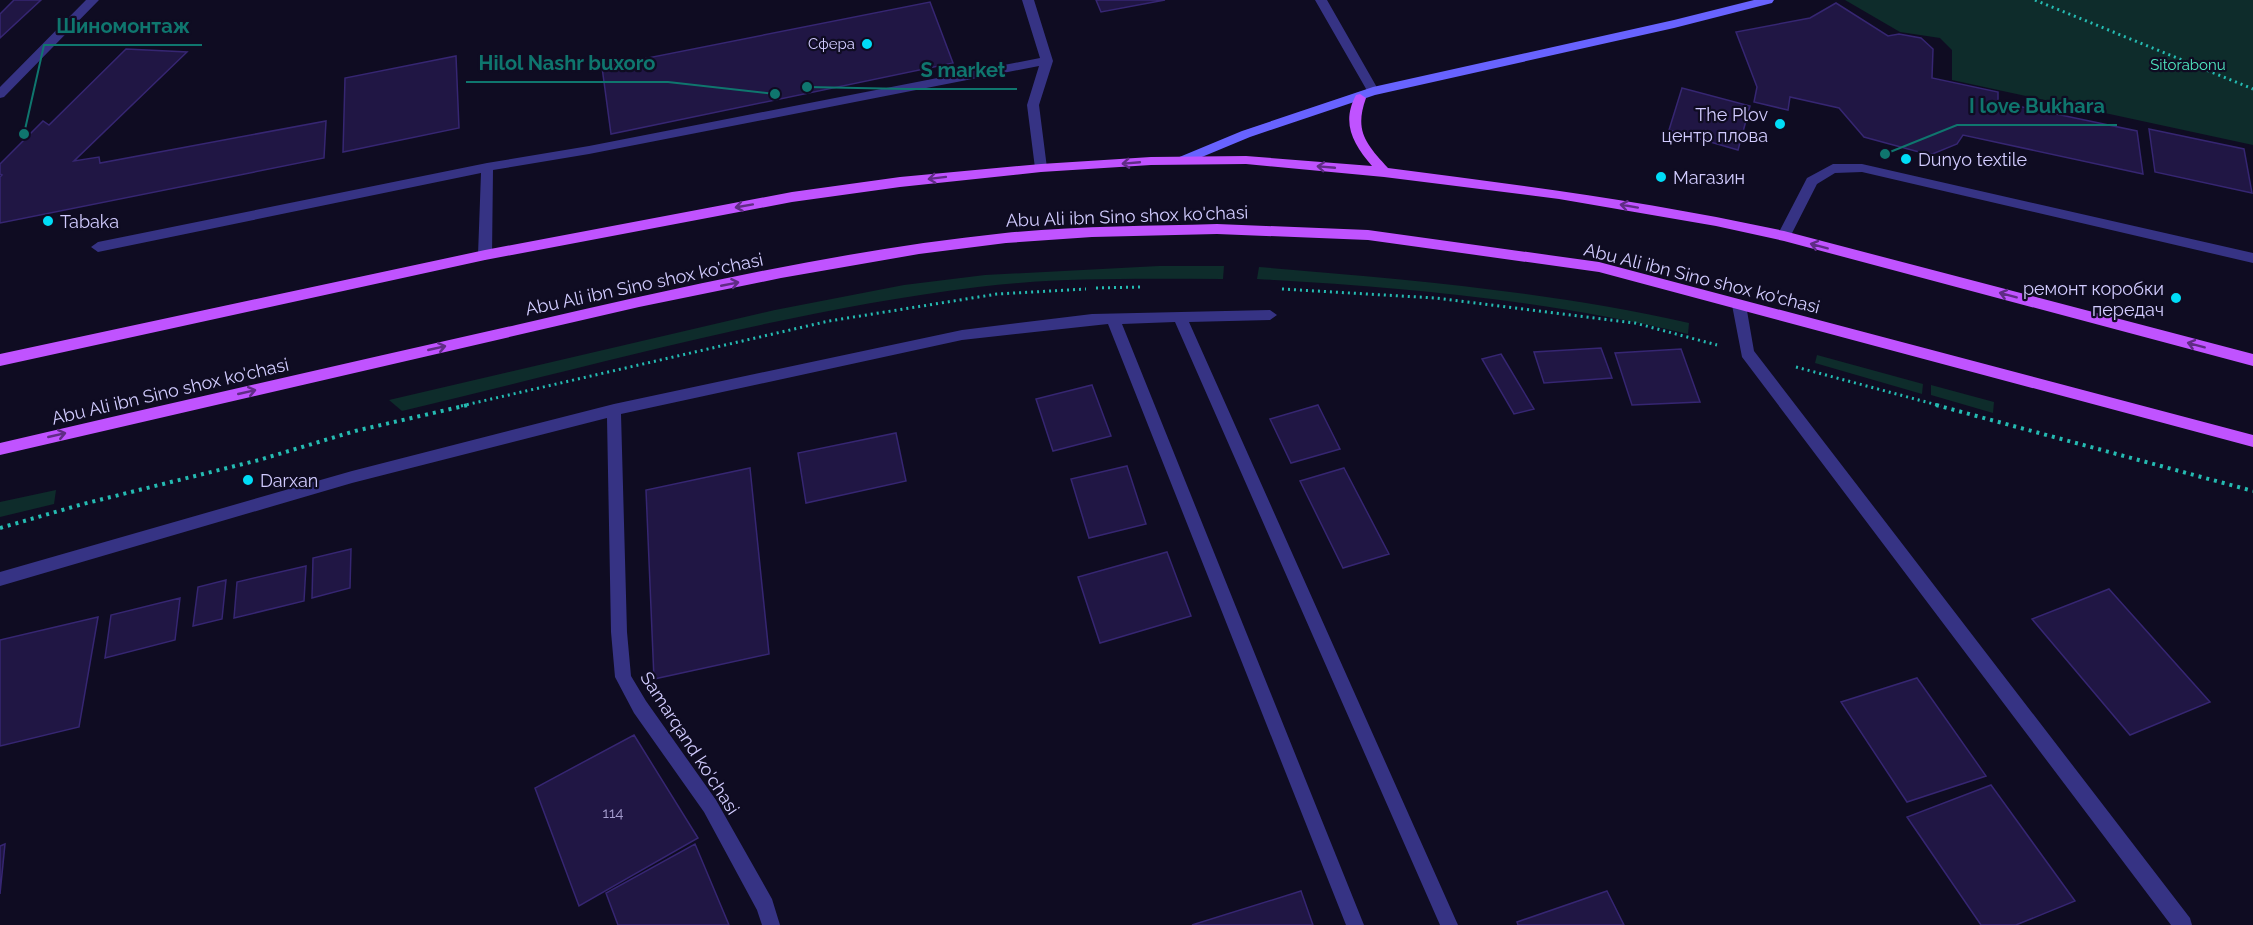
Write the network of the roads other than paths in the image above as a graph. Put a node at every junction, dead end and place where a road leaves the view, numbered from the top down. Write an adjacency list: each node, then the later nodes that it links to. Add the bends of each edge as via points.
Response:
1 (93, 0): 7 (street)
2 (1028, 0): 5 (street)
3 (1322, 0): 6 (street)
4 (1768, 0): 6 (main road)
5 (1047, 61): 10 (street); 11 (street, via 1033,105)
6 (1373, 91): 8 (main road)
7 (0, 94)
8 (1360, 98): 9 (main road, via 1246,134); 12 (main road, via 1353,128 1365,151)
9 (1181, 160): 11 (main road, one-way to 11); 12 (main road, one-way to 9, via 1246,160)
10 (487, 168): 14 (street); 15 (street)
11 (1041, 168): 15 (main road, one-way to 15, via 792,197)
12 (1384, 172): 13 (main road, one-way to 12, via 1559,194)
13 (1784, 236): 16 (street, via 1812,181 1833,169 1862,168); 22 (main road, one-way to 13)
14 (98, 247)
15 (484, 255): 21 (main road)
16 (2253, 258)
17 (1739, 305): 24 (main road, Abu Ali ibn Sino shox ko'chasi); 25 (main road, Abu Ali ibn Sino shox ko'chasi, one-way to 17, via 639,302 919,249 1006,237 1217,229 1368,235 1599,267); 30 (street, via 1747,353)
18 (1270, 315): 19 (street)
19 (1180, 317): 20 (street); 29 (street)
20 (1113, 318): 23 (street, via 962,335); 28 (street)
21 (0, 360)
22 (2253, 360)
23 (614, 410): 26 (street, via 352,477); 27 (street, Samarqand ko'chasi, via 623,677 711,806 765,906)
24 (2253, 441)
25 (0, 448)
26 (0, 579)
27 (771, 925)
28 (1355, 925)
29 (1449, 925)
30 (2182, 925)

